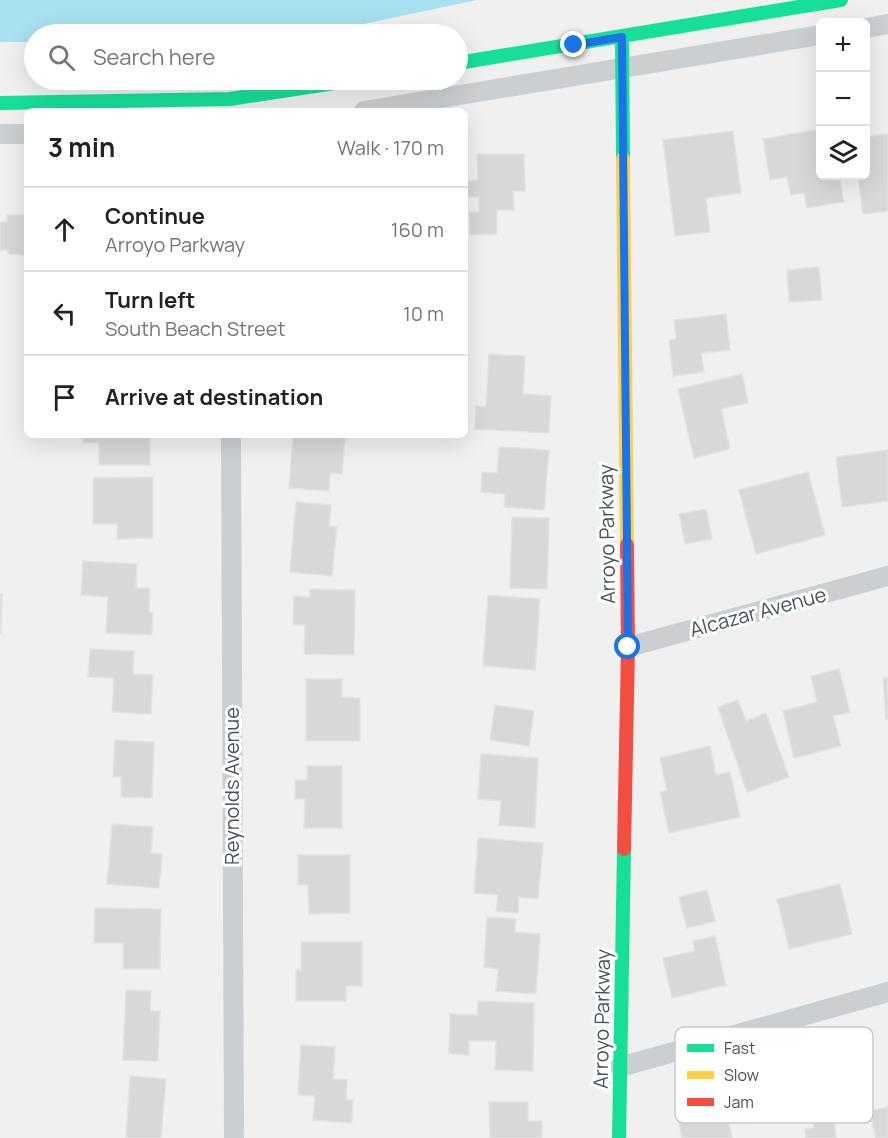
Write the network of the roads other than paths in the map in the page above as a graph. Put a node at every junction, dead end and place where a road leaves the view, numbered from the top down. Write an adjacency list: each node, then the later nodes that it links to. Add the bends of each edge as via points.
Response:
1 (841, 0): 5 (street)
2 (888, 24): 3 (street)
3 (870, 27)
4 (816, 36): 7 (street)
5 (622, 37): 6 (street); 7 (street, Arroyo Parkway)
6 (468, 61)
7 (622, 68): 11 (street); 16 (street, Arroyo Parkway)
8 (304, 90): 10 (street)
9 (0, 103): 10 (street)
10 (230, 105)
11 (382, 108)
12 (0, 134): 13 (street)
13 (24, 134)
14 (231, 438): 21 (street, Reynolds Avenue)
15 (888, 576): 16 (street, Alcazar Avenue)
16 (628, 647): 20 (street, Arroyo Parkway)
17 (888, 992): 18 (street)
18 (763, 1027)
19 (675, 1052): 20 (street)
20 (620, 1067): 22 (street, Arroyo Parkway)
21 (234, 1138)
22 (619, 1138)

